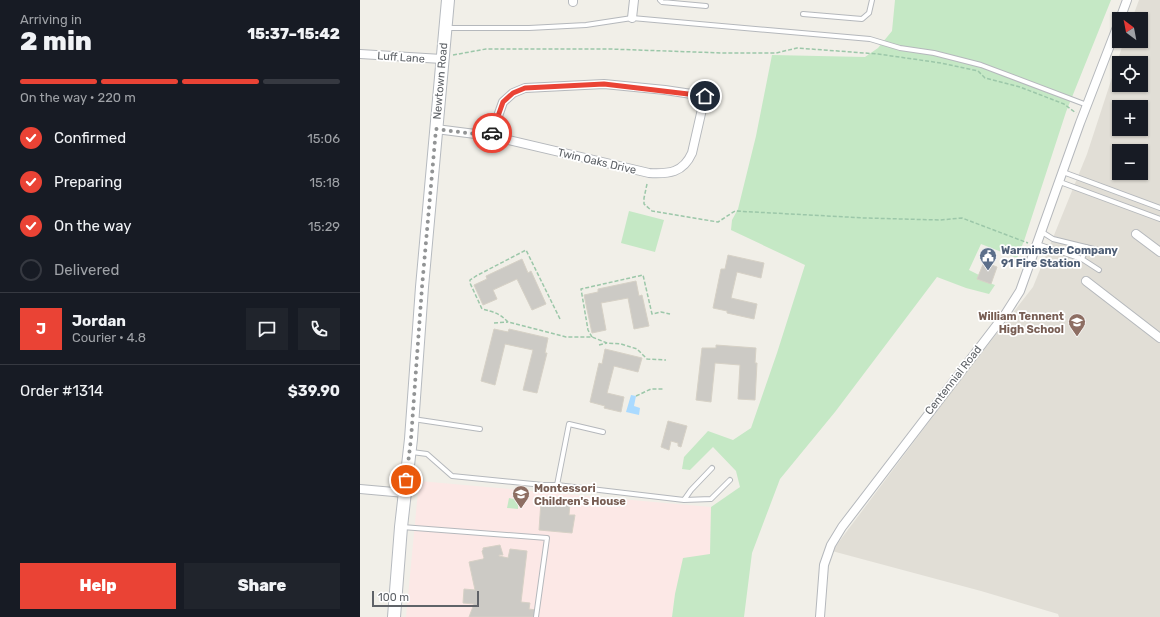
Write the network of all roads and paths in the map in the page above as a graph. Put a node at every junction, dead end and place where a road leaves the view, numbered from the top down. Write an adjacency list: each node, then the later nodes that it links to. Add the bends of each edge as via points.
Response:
1 (448, 0): 10 (street, Newtown Road)
2 (634, 0): 9 (street)
3 (660, 0): 6 (lane)
4 (872, 0): 8 (lane, via 870,13 862,19)
5 (1127, 0): 7 (street)
6 (706, 6)
7 (1123, 12)
8 (803, 14)
9 (632, 18): 10 (lane, via 600,24); 14 (lane, via 870,39 981,65)
10 (445, 28): 13 (street, Newtown Road)
11 (1112, 40): 14 (street, Centennial Road)
12 (360, 54): 13 (street, Luff Lane)
13 (447, 57): 15 (path, via 486,49 609,48 723,53 776,53 797,48 878,54 978,71 985,78 1020,87 1064,104); 16 (street, Newtown Road)
14 (1087, 105): 18 (street, Centennial Road)
15 (1076, 113)
16 (436, 129): 17 (street, Twin Oaks Drive); 46 (street, Newtown Road)
17 (491, 136): 17 (street, Twin Oaks Drive, via 649,173 663,174 673,172 689,161 705,96 604,84 525,88 513,93 503,102)
18 (1063, 172): 19 (street, Centennial Road); 21 (lane)
19 (1060, 182): 22 (lane); 23 (street, Centennial Road)
20 (647, 184): 25 (path, via 644,204 652,211 718,222 735,211 865,218 962,218)
21 (1160, 208)
22 (1160, 218)
23 (1042, 232): 26 (street, Centennial Road); 27 (lane, via 1053,239)
24 (1136, 234): 29 (street)
25 (1028, 243)
26 (1037, 244): 30 (lane); 59 (street, Centennial Road, via 1017,298 842,527 831,545 824,565)
27 (1088, 247): 28 (lane); 30 (lane)
28 (1106, 252)
29 (1160, 252)
30 (1082, 259): 31 (lane)
31 (1099, 270)
32 (1086, 281): 40 (street)
33 (670, 314): 37 (path, via 652,314 643,275 581,289)
34 (560, 319): 35 (path, via 526,250 470,280 482,309 501,315)
35 (508, 322): 36 (path); 38 (path, via 566,337)
36 (494, 323)
37 (588, 330): 38 (path); 39 (path)
38 (585, 337): 39 (path)
39 (592, 337): 41 (path)
40 (1160, 338)
41 (607, 343): 42 (path); 43 (path, via 637,349 647,359)
42 (599, 345)
43 (666, 360)
44 (663, 390): 45 (path, via 651,389)
45 (636, 396)
46 (412, 419): 47 (lane); 49 (street, Newtown Road)
47 (480, 429)
48 (603, 432): 52 (lane, via 569,424)
49 (409, 452): 52 (lane, via 427,454 452,476); 54 (street, Newtown Road)
50 (712, 468): 55 (lane)
51 (730, 480): 55 (lane, via 711,499)
52 (557, 485): 55 (lane)
53 (360, 490): 54 (street)
54 (404, 493): 56 (street, Newtown Road)
55 (684, 500)
56 (401, 526): 57 (street, Newtown Road); 58 (lane, via 547,538)
57 (394, 617)
58 (536, 617)
59 (820, 617)

